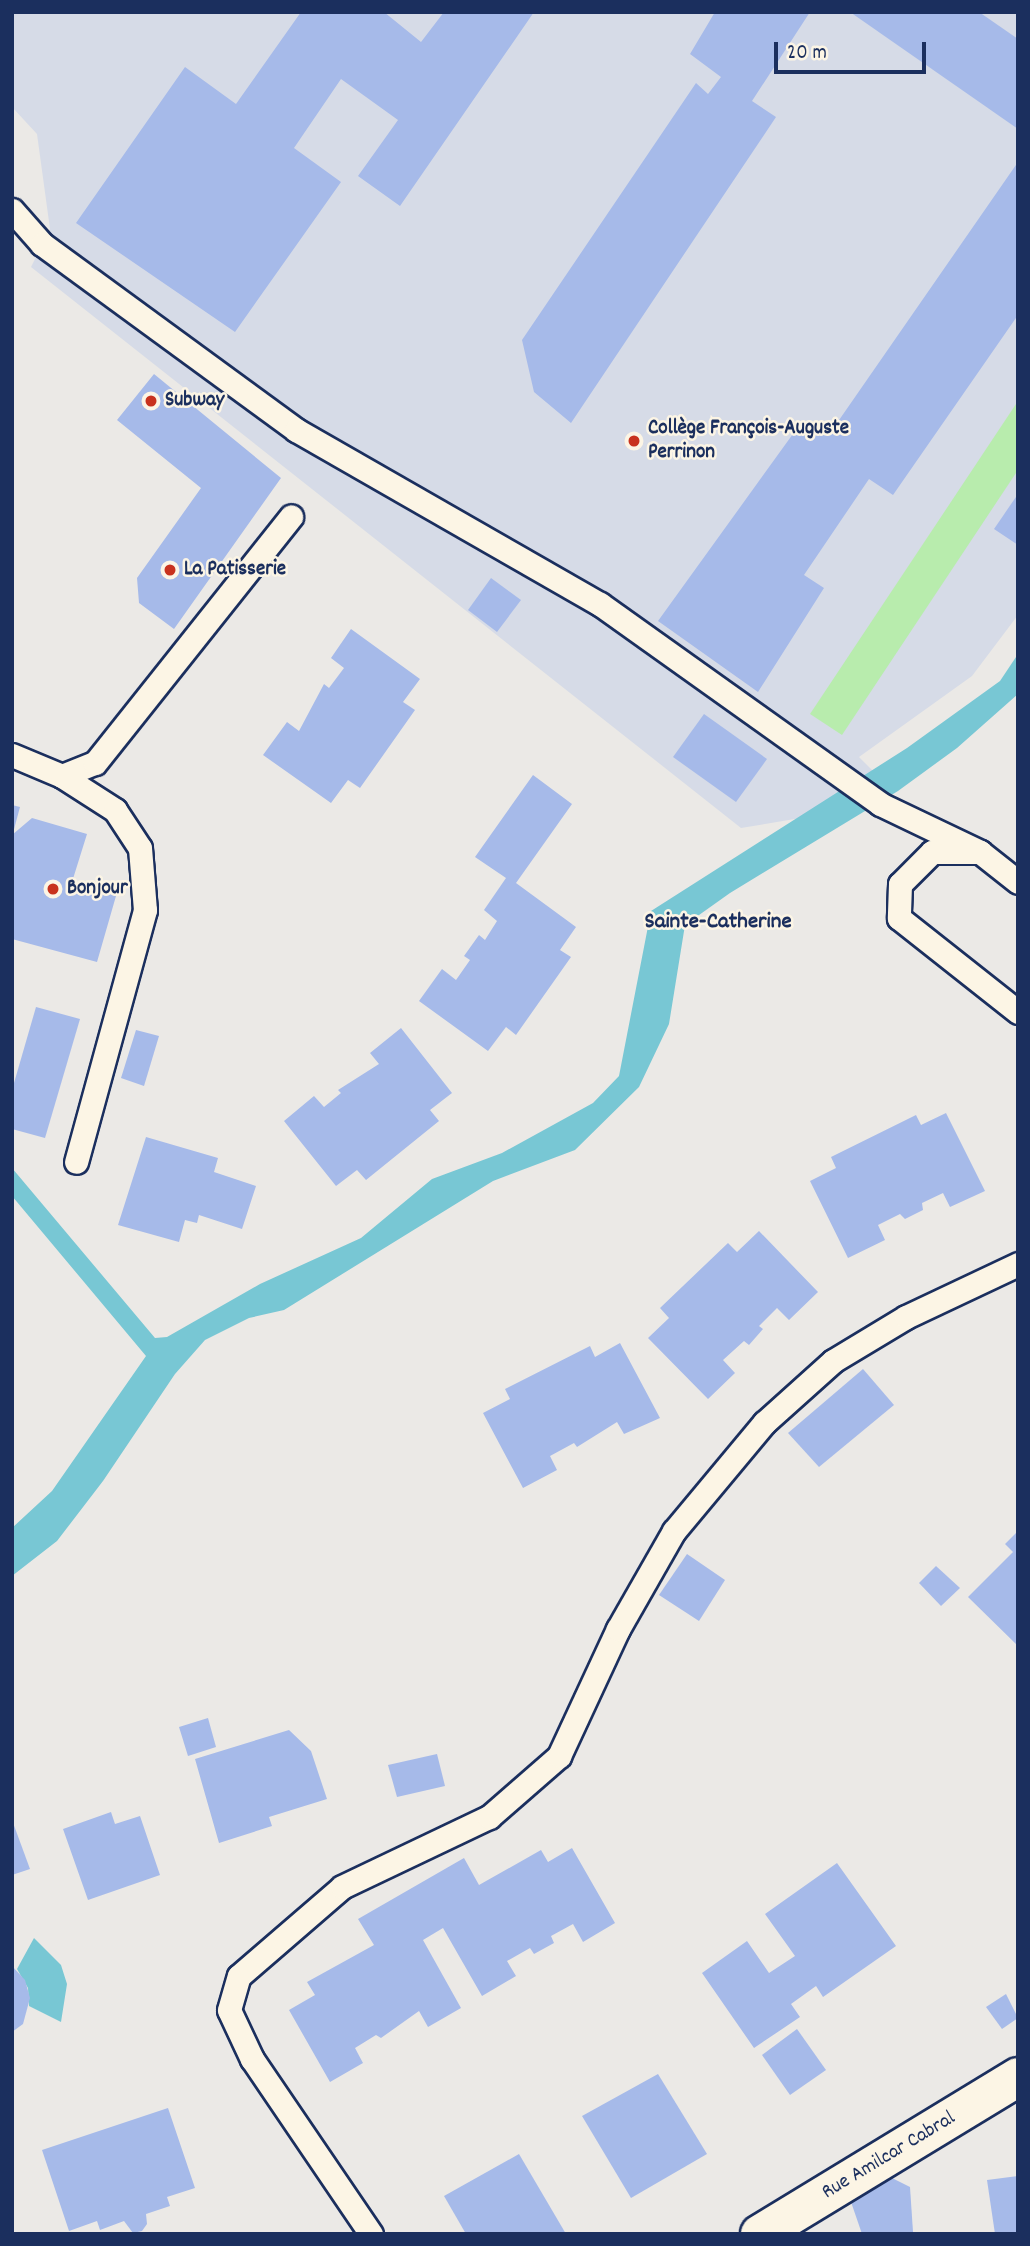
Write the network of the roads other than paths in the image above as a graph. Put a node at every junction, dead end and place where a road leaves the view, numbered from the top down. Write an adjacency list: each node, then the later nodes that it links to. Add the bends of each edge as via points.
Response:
1 (12, 210): 5 (lane, via 42,244 296,430 600,604 880,804)
2 (291, 517): 4 (lane, via 95,763)
3 (12, 755): 4 (lane)
4 (62, 776): 8 (lane, via 116,810 140,848 145,910)
5 (980, 852): 6 (lane); 7 (lane, via 932,852 900,884 899,918)
6 (1018, 881)
7 (1018, 1012)
8 (76, 1162)
9 (1018, 1264): 11 (lane, via 906,1317 833,1361 764,1423 674,1531 618,1629 559,1756 489,1816 342,1887 239,1976 229,2010 252,2059)
10 (1018, 2077): 12 (street, Rue Amilcar Cabral)
11 (371, 2234)
12 (760, 2234)

